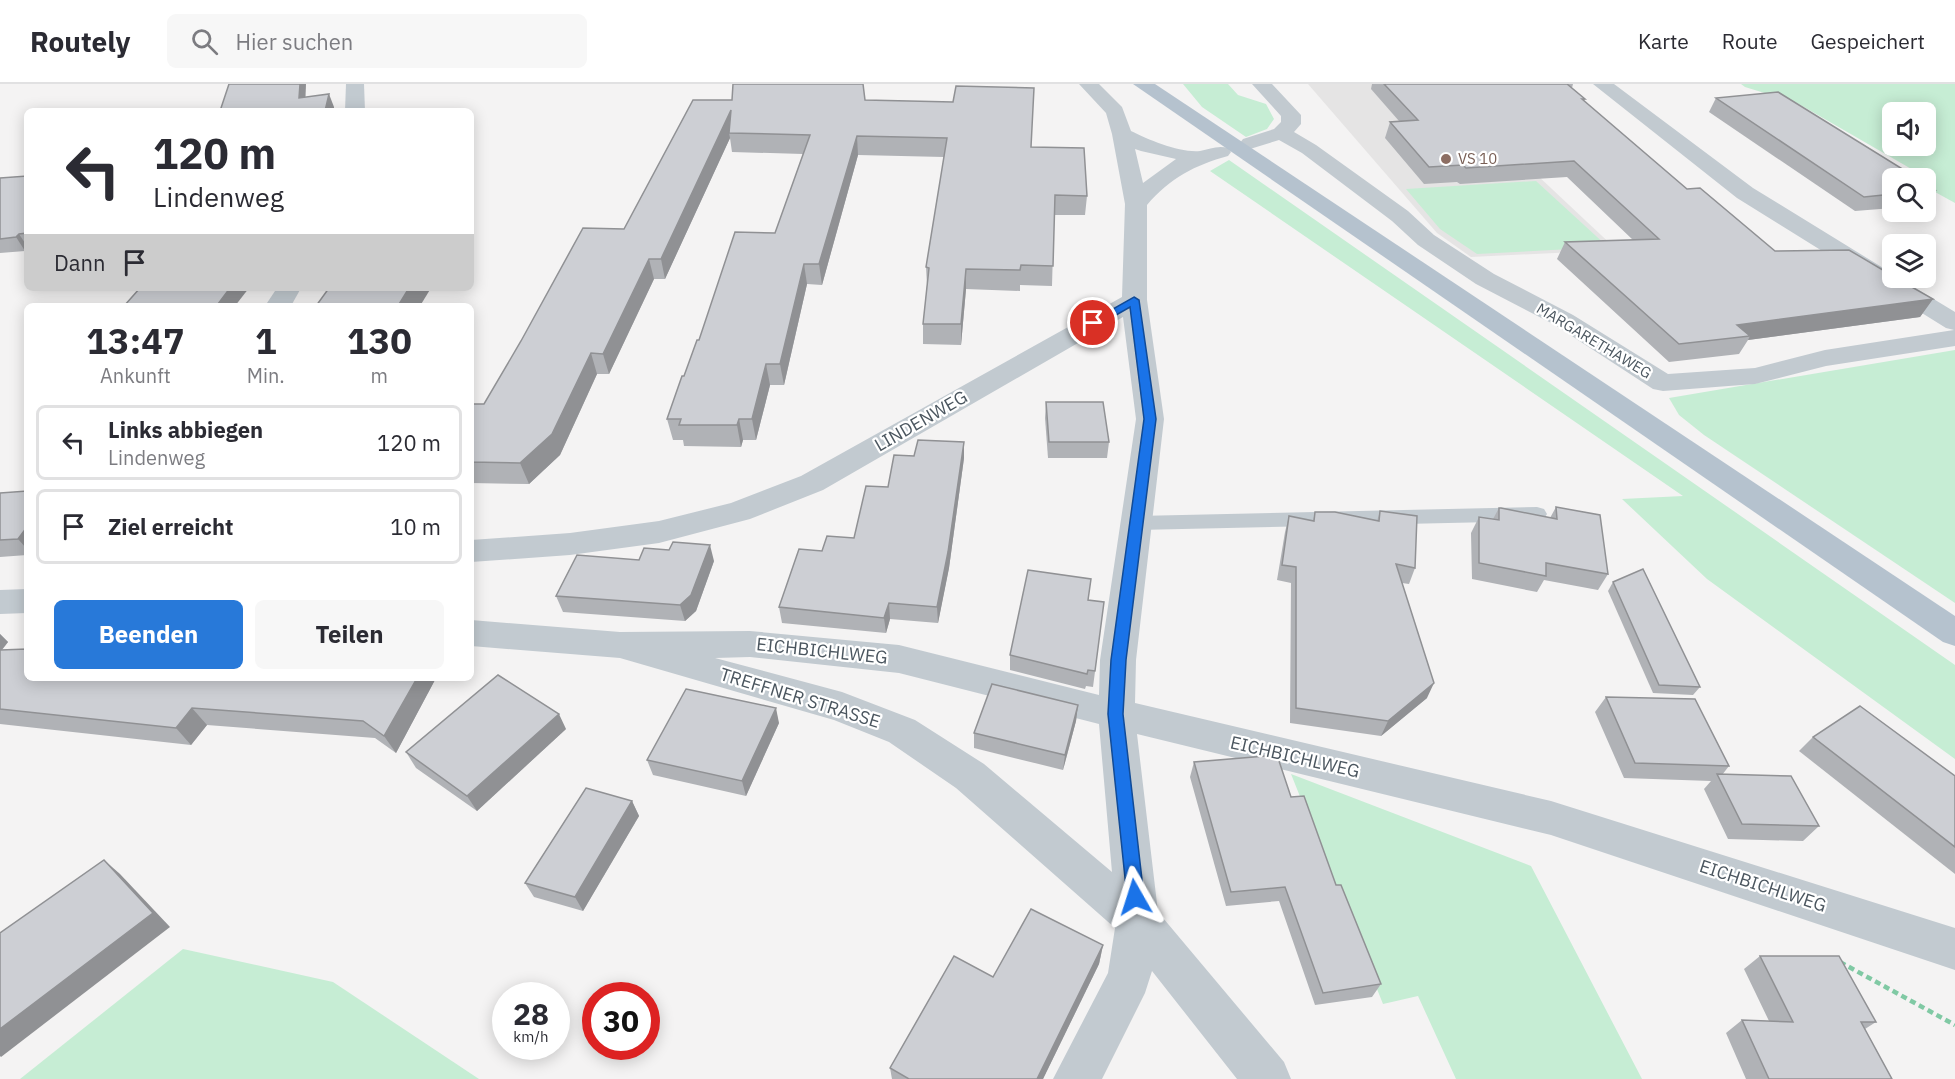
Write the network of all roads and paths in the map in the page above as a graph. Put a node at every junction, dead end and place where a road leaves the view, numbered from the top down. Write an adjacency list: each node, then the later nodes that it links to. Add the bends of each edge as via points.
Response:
1 (355, 84): 6 (street)
2 (1088, 84): 8 (street, via 1115,111)
3 (1142, 84): 22 (main road)
4 (1262, 84): 7 (street, via 1291,115 1291,124)
5 (1602, 84): 14 (street, via 1745,193)
6 (355, 108)
7 (1281, 133): 9 (street); 15 (street, MARGARETHAWEG, via 1309,149 1426,240 1485,279 1564,320 1663,383 1755,376 1825,358)
8 (1122, 134): 11 (street, via 1148,147); 12 (street)
9 (1250, 143)
10 (1221, 152): 11 (street)
11 (1197, 157): 12 (street, via 1151,185)
12 (1136, 204): 13 (street)
13 (1134, 300): 17 (street, via 1150,419); 18 (street, LINDENWEG, via 812,483 739,511 659,532)
14 (1955, 323)
15 (1955, 338)
16 (1537, 514): 17 (lane)
17 (1137, 523): 24 (street, via 1118,660)
18 (474, 551)
19 (24, 601): 20 (street)
20 (0, 602)
21 (474, 633): 23 (street, TREFFNER STRASSE)
22 (1955, 633)
23 (620, 645): 24 (street, EICHBICHLWEG, via 750,644 898,659); 25 (street, TREFFNER STRASSE, via 842,707 902,731 970,776)
24 (1116, 714): 25 (street); 26 (street, EICHBICHLWEG, via 1551,818)
25 (1138, 920): 27 (street, via 1129,978); 28 (street, TREFFNER STRASSE)
26 (1955, 949)
27 (1077, 1079)
28 (1268, 1079)

